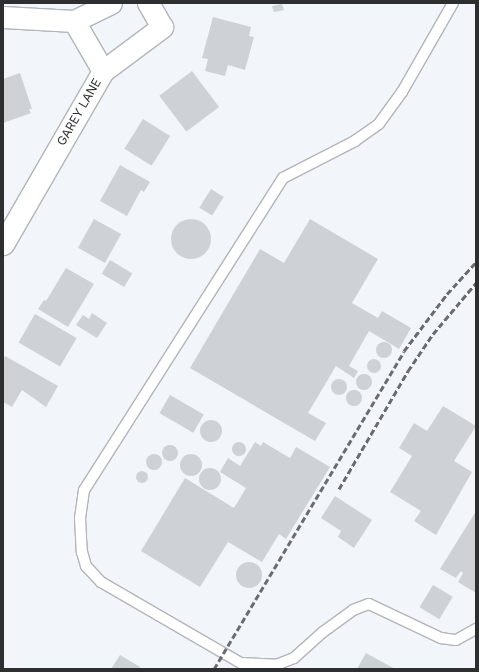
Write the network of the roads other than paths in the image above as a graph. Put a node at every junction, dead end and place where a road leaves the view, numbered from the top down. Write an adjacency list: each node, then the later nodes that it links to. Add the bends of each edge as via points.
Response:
1 (110, 3): 5 (street)
2 (148, 3): 6 (street, via 162,27)
3 (453, 3): 9 (lane, via 398,98 379,124 355,141 283,178 84,490 80,504 82,552 86,566 101,582 241,663)
4 (3, 17): 5 (street)
5 (74, 21): 6 (street, GAREY LANE)
6 (103, 71): 7 (street, GAREY LANE)
7 (3, 244)
8 (476, 629): 9 (lane, via 456,640 441,638 369,604 353,610 294,658)
9 (276, 667)

